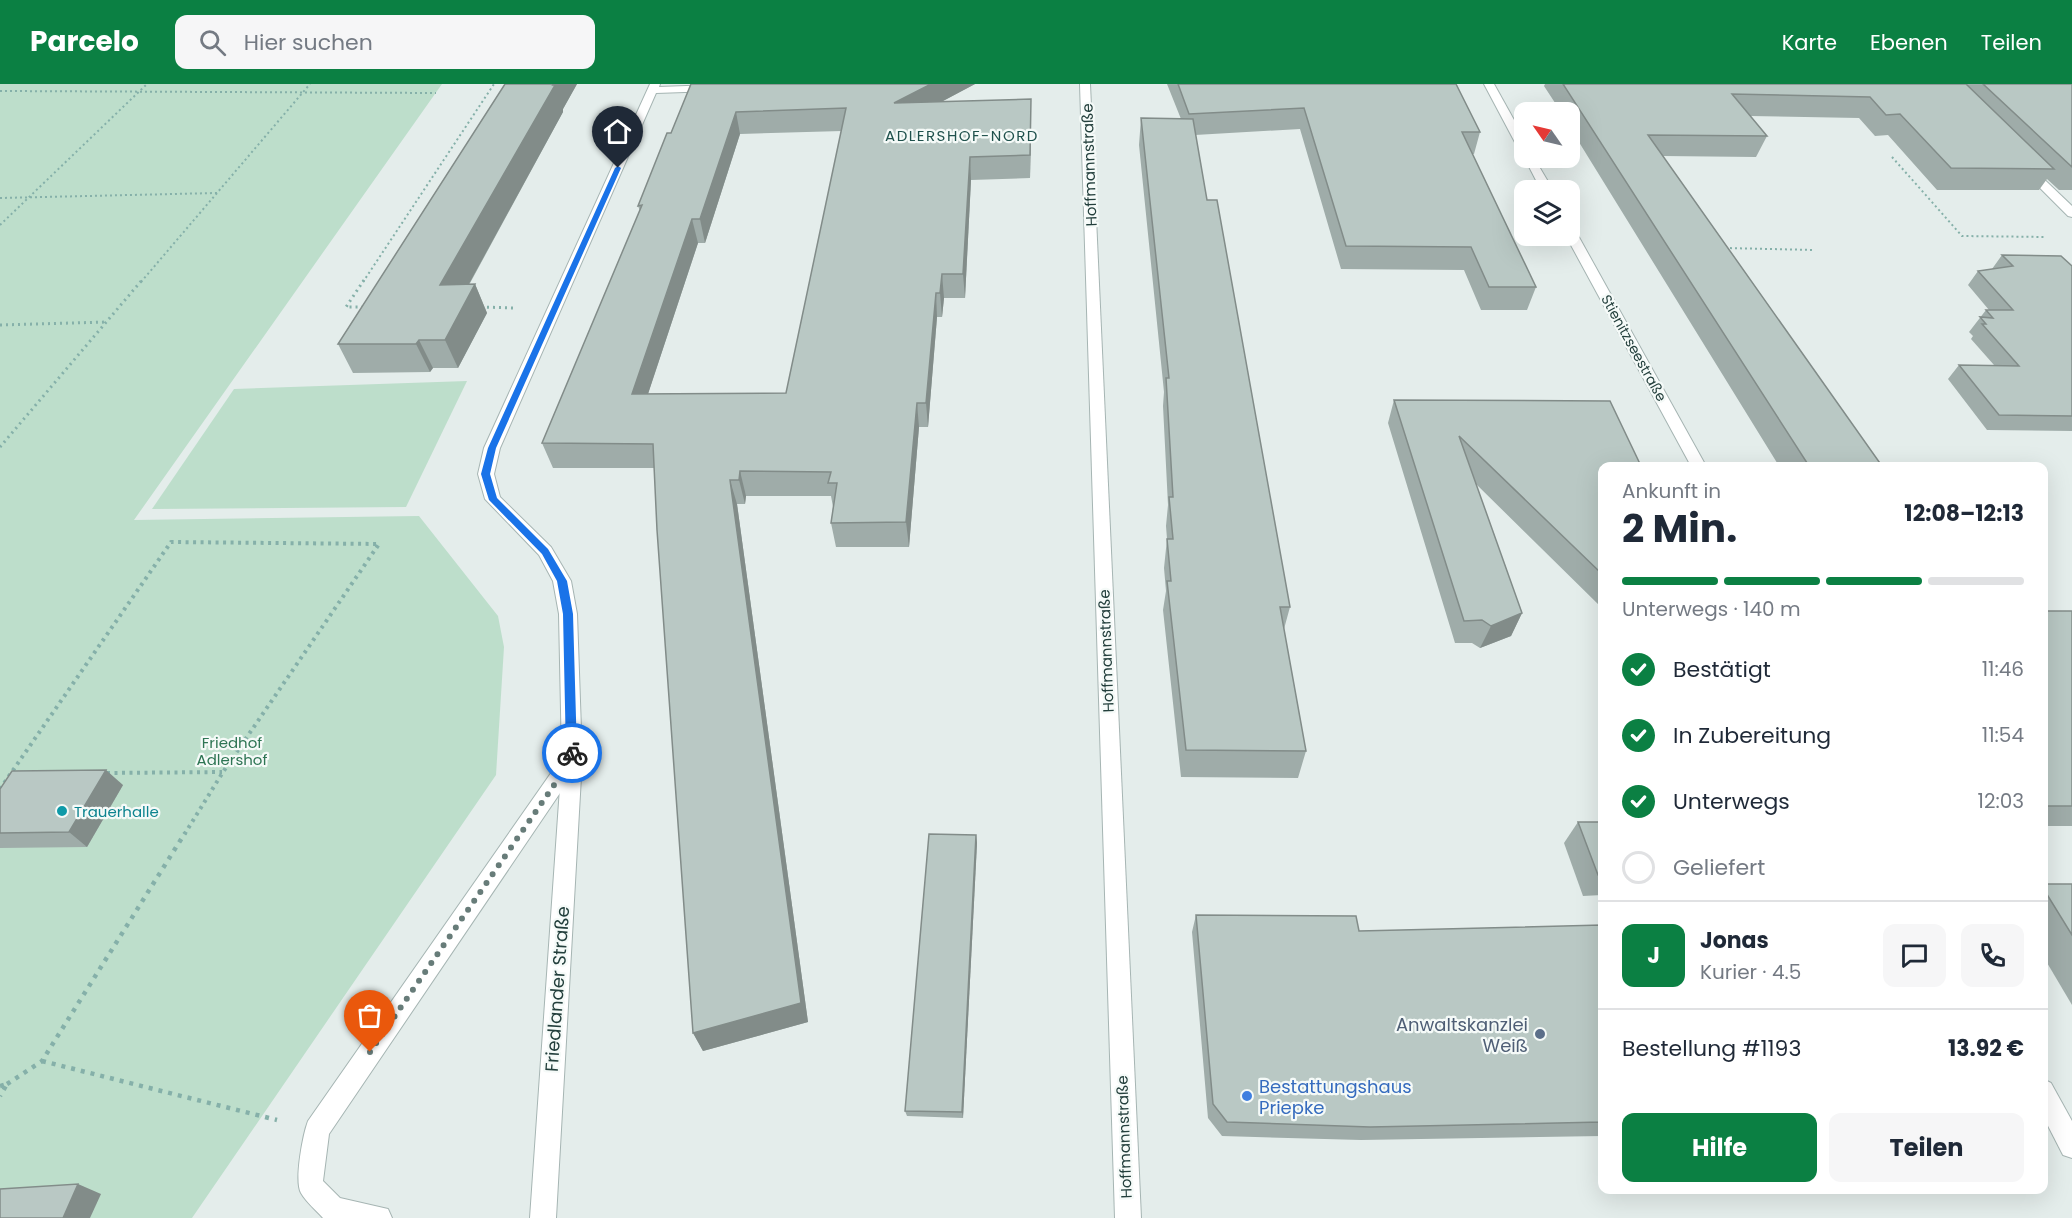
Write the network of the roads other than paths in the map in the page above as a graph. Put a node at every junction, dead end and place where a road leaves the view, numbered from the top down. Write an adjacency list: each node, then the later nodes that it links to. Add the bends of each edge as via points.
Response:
1 (1085, 84): 15 (street, Hoffmannstraße)
2 (1489, 84): 5 (street)
3 (654, 87): 4 (street); 10 (street, Friedlander Straße, via 492,448 486,474 493,500 545,551 562,581 568,614)
4 (726, 87)
5 (1514, 130)
6 (2014, 156): 7 (street)
7 (2072, 213)
8 (1578, 246): 9 (street, Stienitzseestraße)
9 (1697, 462)
10 (572, 759): 13 (street, via 317,1130 310,1185 333,1209); 14 (street, Friedlander Straße)
11 (2048, 1100): 12 (street)
12 (2072, 1146)
13 (378, 1218)
14 (543, 1218)
15 (1128, 1218)

